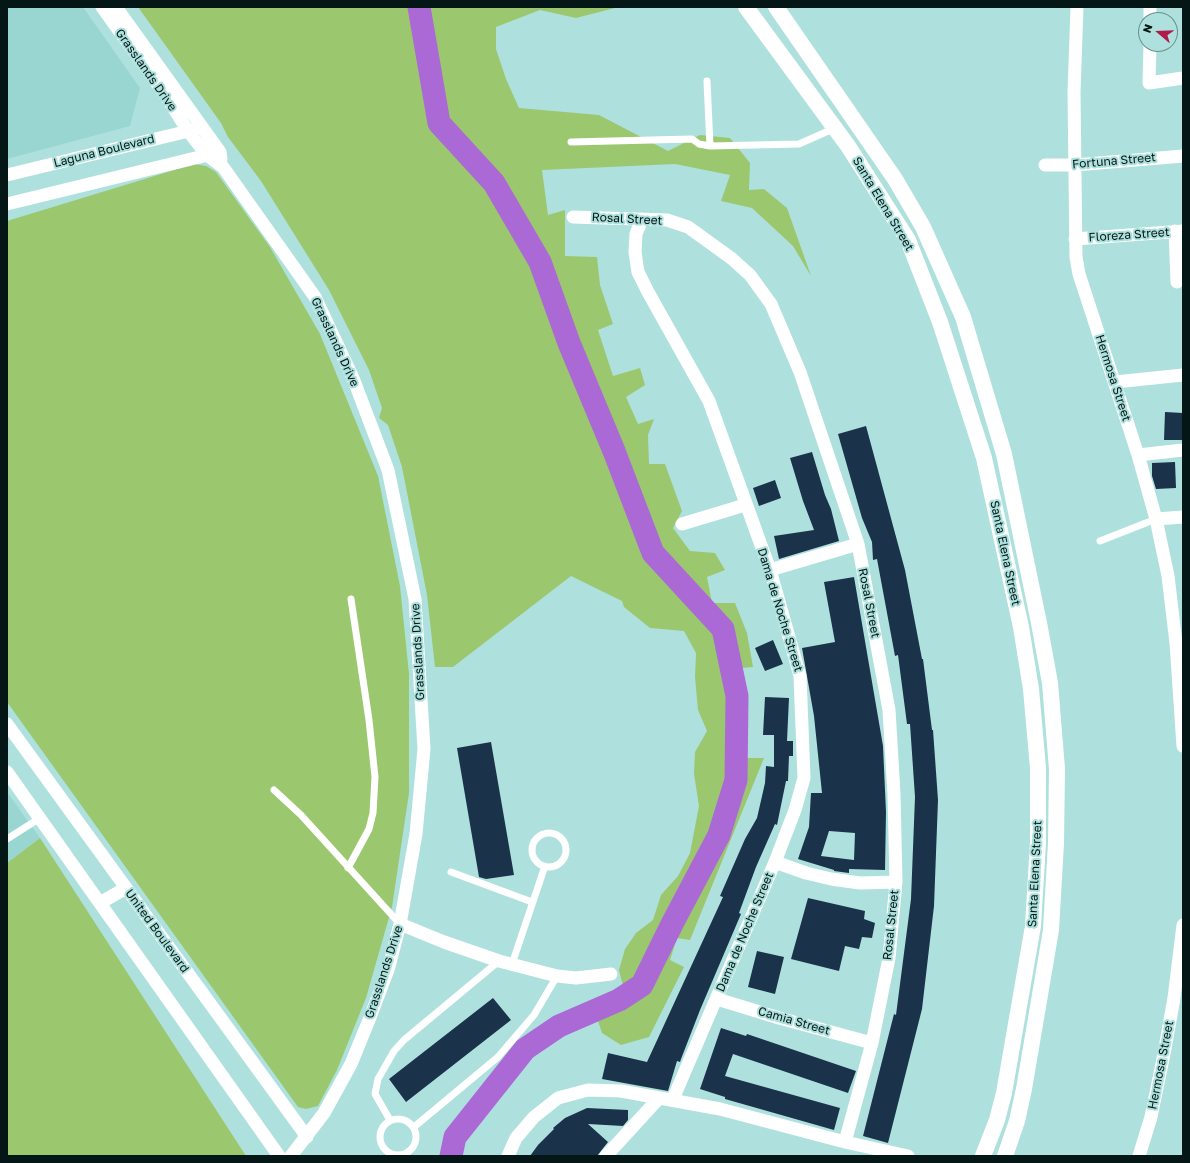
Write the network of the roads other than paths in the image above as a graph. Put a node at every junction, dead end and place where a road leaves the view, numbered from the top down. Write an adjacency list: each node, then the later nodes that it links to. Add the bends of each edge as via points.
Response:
1 (102, 7): 11 (street, Grasslands Drive)
2 (116, 7): 9 (street, Grasslands Drive)
3 (746, 7): 10 (street, Santa Elena Street)
4 (776, 7): 73 (street, Santa Elena Street, via 895,179 923,227 963,317 1004,454 1037,616 1050,683 1057,769 1052,922 1024,1089)
5 (1078, 7): 17 (street, Hermosa Street, via 1074,92)
6 (1150, 52): 7 (street, via 1149,83)
7 (1183, 78)
8 (707, 81): 13 (lane)
9 (201, 128): 11 (street, Laguna Boulevard); 14 (street, Grasslands Drive)
10 (835, 128): 13 (lane, via 799,144); 72 (street, Santa Elena Street, via 908,240 940,322 984,458 1021,627 1031,689 1038,768 1038,842 1033,926 1004,1093)
11 (188, 131): 14 (street, Grasslands Drive); 18 (street, Laguna Boulevard)
12 (571, 142): 13 (lane, via 692,139 699,144)
13 (710, 146)
14 (213, 154): 19 (street); 53 (street, Grasslands Drive, via 315,297 353,378 388,470 415,599 424,749 416,834)
15 (1183, 156): 17 (street, Fortuna Street)
16 (1045, 165): 17 (street, Fortuna Street)
17 (1075, 165): 23 (street, Hermosa Street)
18 (7, 175)
19 (7, 204)
20 (573, 217): 21 (street, Rosal Street)
21 (642, 219): 29 (street, Dama de Noche Street, via 636,234 638,272 709,401); 34 (street, Rosal Street, via 667,220 688,227 736,262 750,275 771,304 800,372)
22 (1179, 231): 23 (street, Floreza Street); 24 (street)
23 (1075, 239): 26 (street, Hermosa Street, via 1079,274)
24 (1177, 282)
25 (1183, 375): 26 (street)
26 (1115, 382): 28 (street, Hermosa Street)
27 (1183, 450): 28 (street)
28 (1138, 455): 31 (street, Hermosa Street)
29 (745, 505): 32 (street); 35 (street, Dama de Noche Street)
30 (1183, 517): 31 (street)
31 (1156, 519): 33 (lane); 37 (street, Hermosa Street)
32 (682, 524)
33 (1100, 541)
34 (858, 544): 35 (street); 49 (street, Rosal Street, via 889,710)
35 (770, 570): 45 (street, Dama de Noche Street, via 800,676 804,778)
36 (351, 599): 47 (lane, via 375,777 373,813 369,829)
37 (1180, 643): 39 (street, Hermosa Street)
38 (7, 724): 50 (street, United Boulevard)
39 (1182, 726): 40 (street, Hermosa Street)
40 (1183, 746)
41 (7, 772): 43 (street)
42 (274, 790): 47 (lane, via 301,815)
43 (40, 818): 44 (lane); 52 (street)
44 (7, 839)
45 (775, 862): 49 (street, via 831,880 860,883); 59 (street, Dama de Noche Street)
46 (545, 866): 46 (lane, via 556,865 565,854 564,843 558,835 542,834 535,841 532,851 536,861); 51 (lane)
47 (348, 868): 53 (lane)
48 (451, 872): 51 (lane)
49 (896, 882): 60 (street, Rosal Street, via 889,958)
50 (126, 888): 52 (street); 65 (street, United Boulevard)
51 (532, 902): 56 (lane)
52 (100, 903): 67 (street)
53 (400, 924): 56 (street); 65 (street, Grasslands Drive, via 388,970 351,1064 328,1107)
54 (1183, 925): 55 (street, Hermosa Street)
55 (1182, 950): 74 (street, Hermosa Street, via 1151,1117)
56 (505, 963): 58 (street); 63 (lane, via 404,1040 394,1051 378,1079 375,1094)
57 (611, 974): 58 (street, via 576,978)
58 (557, 976): 64 (lane, via 534,1015 498,1057)
59 (716, 999): 60 (street, Camia Street); 62 (street, Dama de Noche Street)
60 (872, 1043): 66 (street, Rosal Street)
61 (659, 1098): 62 (street); 69 (street, via 621,1091 588,1090 558,1098 534,1117 516,1138); 70 (street)
62 (673, 1100): 66 (street, via 720,1109)
63 (390, 1120): 64 (lane, via 399,1118 408,1121); 64 (lane, via 383,1125 380,1142 385,1150 392,1154 401,1155 409,1151 416,1140)
64 (414, 1127)
65 (307, 1137): 68 (street, Grasslands Drive)
66 (845, 1142): 71 (street)
67 (278, 1156)
68 (291, 1156)
69 (508, 1156)
70 (606, 1156)
71 (908, 1156)
72 (983, 1156)
73 (1005, 1156)
74 (1139, 1156)

